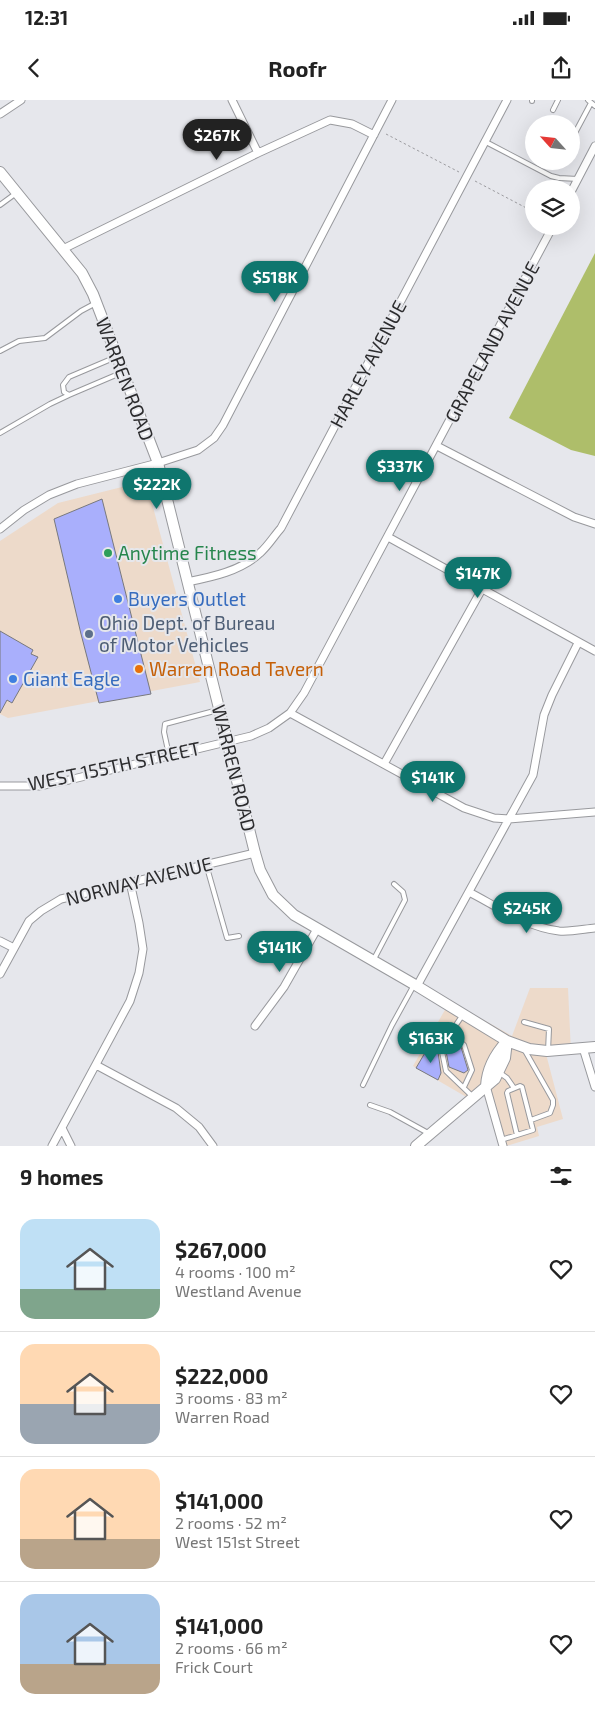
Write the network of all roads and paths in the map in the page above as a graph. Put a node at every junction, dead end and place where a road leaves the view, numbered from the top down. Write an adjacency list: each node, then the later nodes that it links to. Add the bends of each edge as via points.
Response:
1 (21, 100): 8 (street)
2 (232, 100): 14 (street)
3 (392, 100): 11 (street)
4 (506, 100): 12 (street, HARLEY AVENUE)
5 (558, 100): 7 (lane)
6 (591, 103): 9 (lane)
7 (553, 110)
8 (0, 114)
9 (580, 124)
10 (386, 134): 16 (path)
11 (374, 135): 14 (street, via 352,124 330,120); 31 (street, via 223,425 214,438 198,450)
12 (484, 142): 17 (lane, via 551,176); 35 (street, HARLEY AVENUE, via 281,528 260,554 242,565 220,575)
13 (595, 146): 17 (street)
14 (258, 153): 23 (street)
15 (0, 172): 19 (main road, WARREN ROAD)
16 (461, 174)
17 (578, 179)
18 (475, 181): 21 (path)
19 (17, 192): 20 (lane); 23 (main road, WARREN ROAD)
20 (0, 205)
21 (525, 207)
22 (548, 235): 30 (street, GRAPELAND AVENUE)
23 (63, 249): 24 (main road, WARREN ROAD, via 82,273)
24 (96, 303): 25 (lane, via 45,338 19,341); 26 (main road, WARREN ROAD)
25 (0, 351)
26 (117, 357): 27 (main road, WARREN ROAD); 28 (lane, via 69,377 63,385 64,392)
27 (123, 372): 28 (lane); 31 (main road, WARREN ROAD)
28 (69, 395): 29 (lane)
29 (0, 432)
30 (437, 446): 32 (street); 34 (street, GRAPELAND AVENUE)
31 (158, 463): 33 (street, via 92,479 49,495); 35 (main road, WARREN ROAD)
32 (595, 524)
33 (0, 529)
34 (388, 537): 36 (street); 40 (street, GRAPELAND AVENUE, via 304,693)
35 (187, 582): 39 (main road, WARREN ROAD)
36 (482, 589): 37 (street); 43 (street)
37 (578, 643): 38 (street); 46 (street, via 544,715 533,776)
38 (595, 651)
39 (220, 710): 41 (main road, WARREN ROAD); 42 (lane, via 165,724)
40 (290, 713): 41 (street, GRAPELAND AVENUE, via 251,736); 43 (street)
41 (228, 741): 42 (street, WEST 155TH STREET); 47 (main road, WARREN ROAD)
42 (169, 755): 44 (street, WEST 155TH STREET, via 39,786)
43 (384, 764): 46 (street, via 464,808 494,818)
44 (0, 786)
45 (595, 812): 46 (street)
46 (509, 819): 51 (street)
47 (255, 852): 48 (street, NORWAY AVENUE); 53 (main road, WARREN ROAD, via 273,894 294,915)
48 (206, 864): 49 (street, NORWAY AVENUE); 54 (lane, via 227,938)
49 (130, 882): 56 (street, NORWAY AVENUE, via 61,899 29,921); 69 (street, via 143,949 139,973 130,1001)
50 (394, 884): 57 (lane, via 404,892 405,900)
51 (469, 892): 52 (street, via 525,922 544,928 562,931); 59 (street)
52 (595, 928)
53 (317, 929): 57 (main road, WARREN ROAD); 62 (street, via 284,987)
54 (239, 936)
55 (0, 941): 56 (street)
56 (14, 948): 58 (street, NORWAY AVENUE)
57 (373, 961): 59 (main road, WARREN ROAD)
58 (0, 974)
59 (416, 985): 60 (main road, WARREN ROAD); 71 (lane)
60 (463, 1014): 63 (lane); 64 (main road, WARREN ROAD)
61 (524, 1022): 68 (lane, via 549,1029)
62 (255, 1026)
63 (450, 1033): 73 (lane, via 464,1045 472,1070); 73 (lane, via 441,1047 446,1071)
64 (507, 1041): 65 (main road, WARREN ROAD); 70 (main road, via 505,1058); 72 (main road, via 495,1055 486,1075)
65 (523, 1047): 68 (main road, WARREN ROAD); 78 (lane, via 554,1105 550,1113)
66 (595, 1047): 67 (main road, WARREN ROAD)
67 (583, 1048): 68 (main road, WARREN ROAD); 74 (street)
68 (548, 1051)
69 (96, 1066): 79 (street); 85 (street, via 176,1108 199,1128)
70 (498, 1072): 72 (main road); 75 (lane)
71 (363, 1085)
72 (486, 1086): 76 (main road); 82 (street)
73 (464, 1087): 76 (lane)
74 (595, 1087)
75 (514, 1088): 78 (lane, via 522,1087); 81 (lane, via 507,1093)
76 (473, 1098): 80 (main road)
77 (370, 1105): 80 (lane)
78 (531, 1120): 81 (lane, via 533,1130)
79 (62, 1128): 83 (street); 84 (street)
80 (430, 1134): 86 (main road)
81 (517, 1135): 82 (lane)
82 (502, 1143)
83 (52, 1146)
84 (71, 1146)
85 (213, 1146)
86 (416, 1146)

